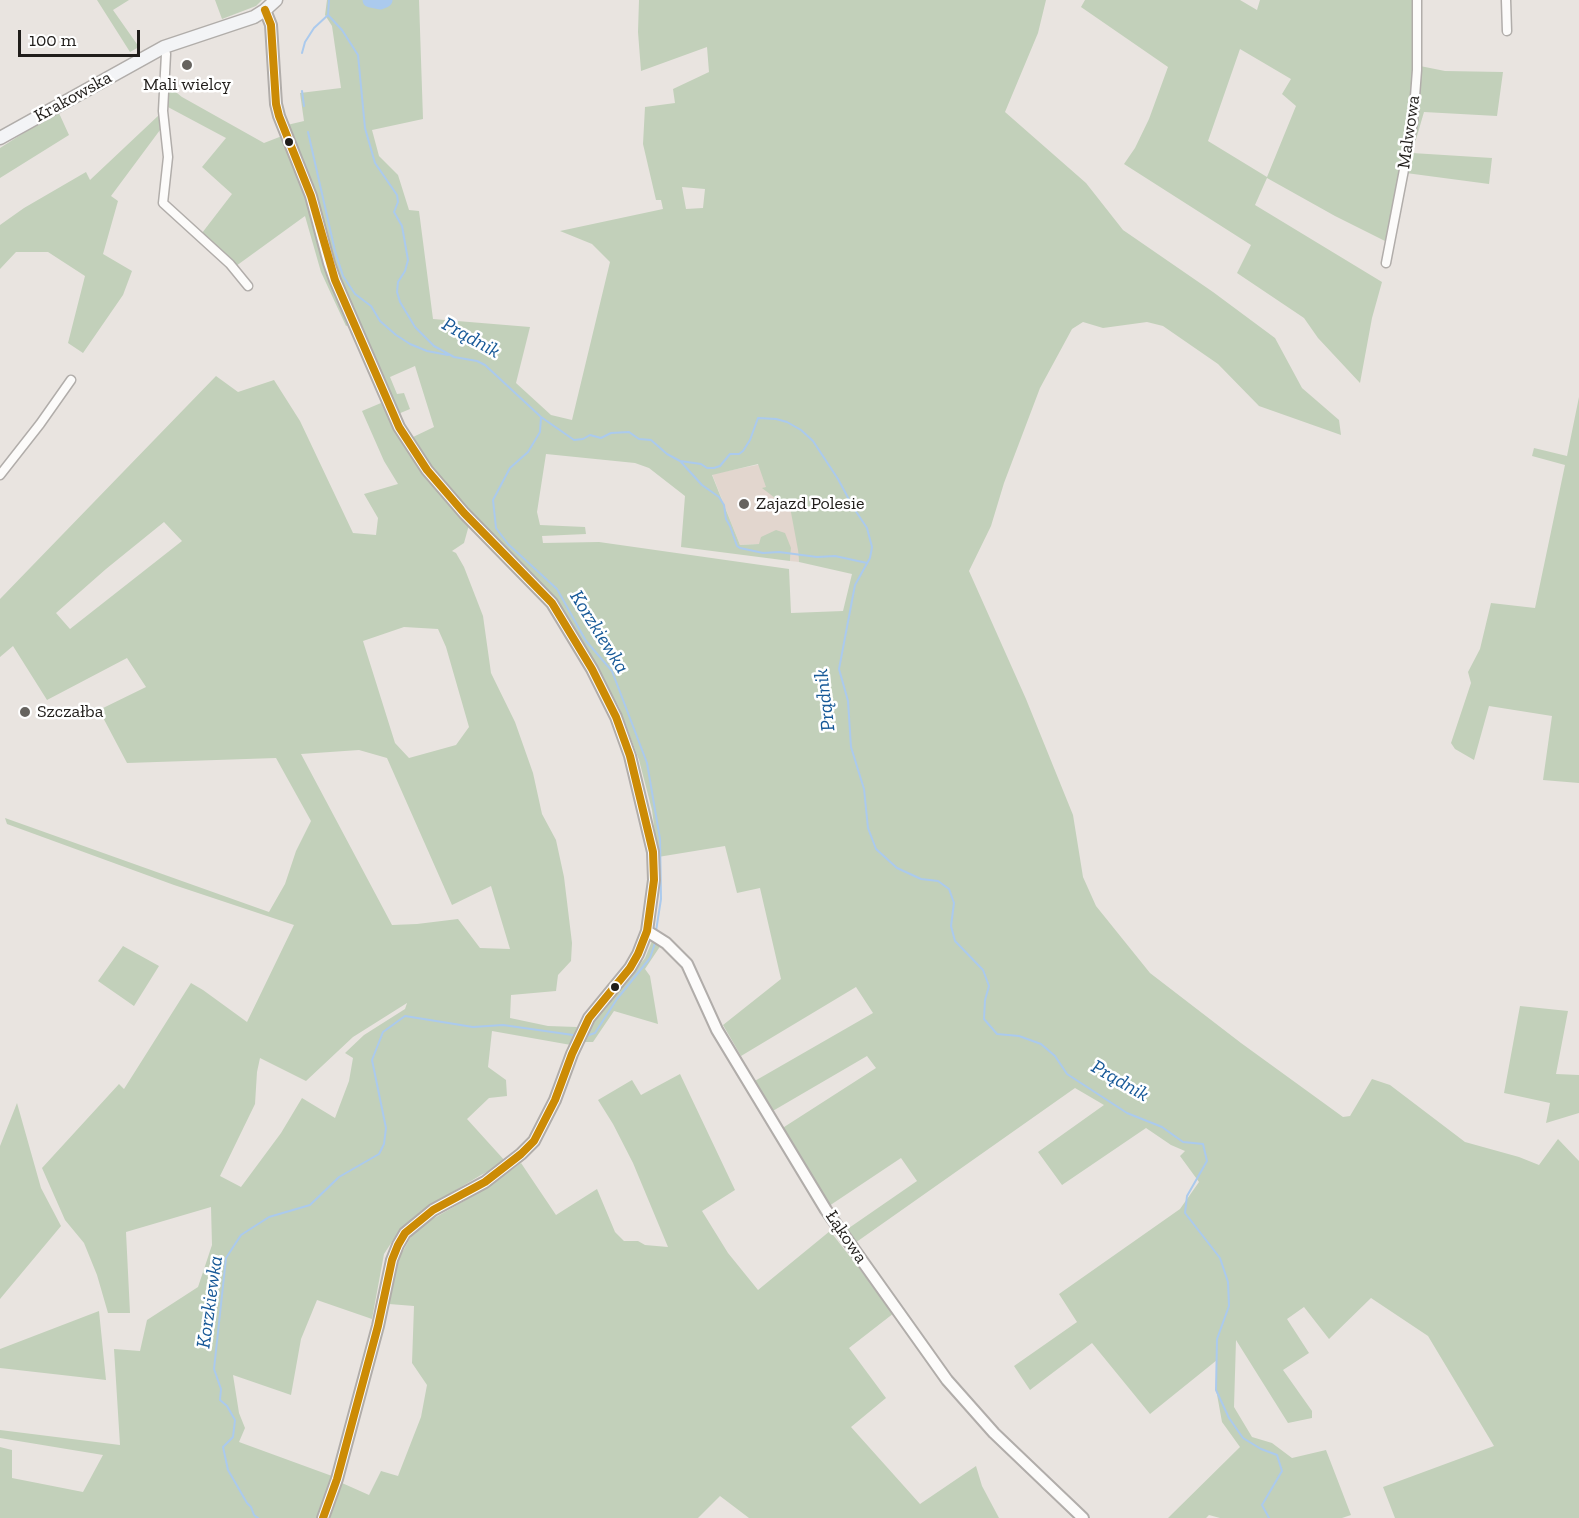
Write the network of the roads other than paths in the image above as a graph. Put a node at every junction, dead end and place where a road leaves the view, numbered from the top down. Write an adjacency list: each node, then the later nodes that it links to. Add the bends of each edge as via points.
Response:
1 (276, 0): 4 (main road, Krakowska)
2 (1417, 0): 8 (street, Malwowa, via 1413,123)
3 (1506, 0): 5 (street)
4 (266, 10): 6 (main road, Krakowska); 12 (street, via 272,25 279,117 311,196 335,280 399,427 427,471 552,603 616,717 637,780 653,852 654,880)
5 (1507, 31)
6 (164, 47): 7 (main road, Krakowska); 9 (street, via 163,111 168,157 163,202)
7 (0, 138)
8 (1386, 263)
9 (248, 286)
10 (71, 380): 11 (street)
11 (0, 475)
12 (647, 931): 13 (street, via 630,968 589,1018 534,1141 485,1182 433,1210 405,1233 392,1260 378,1326); 14 (street, Łąkowa, via 687,964 717,1030 821,1200 947,1380 990,1429)
13 (323, 1518)
14 (1083, 1518)

